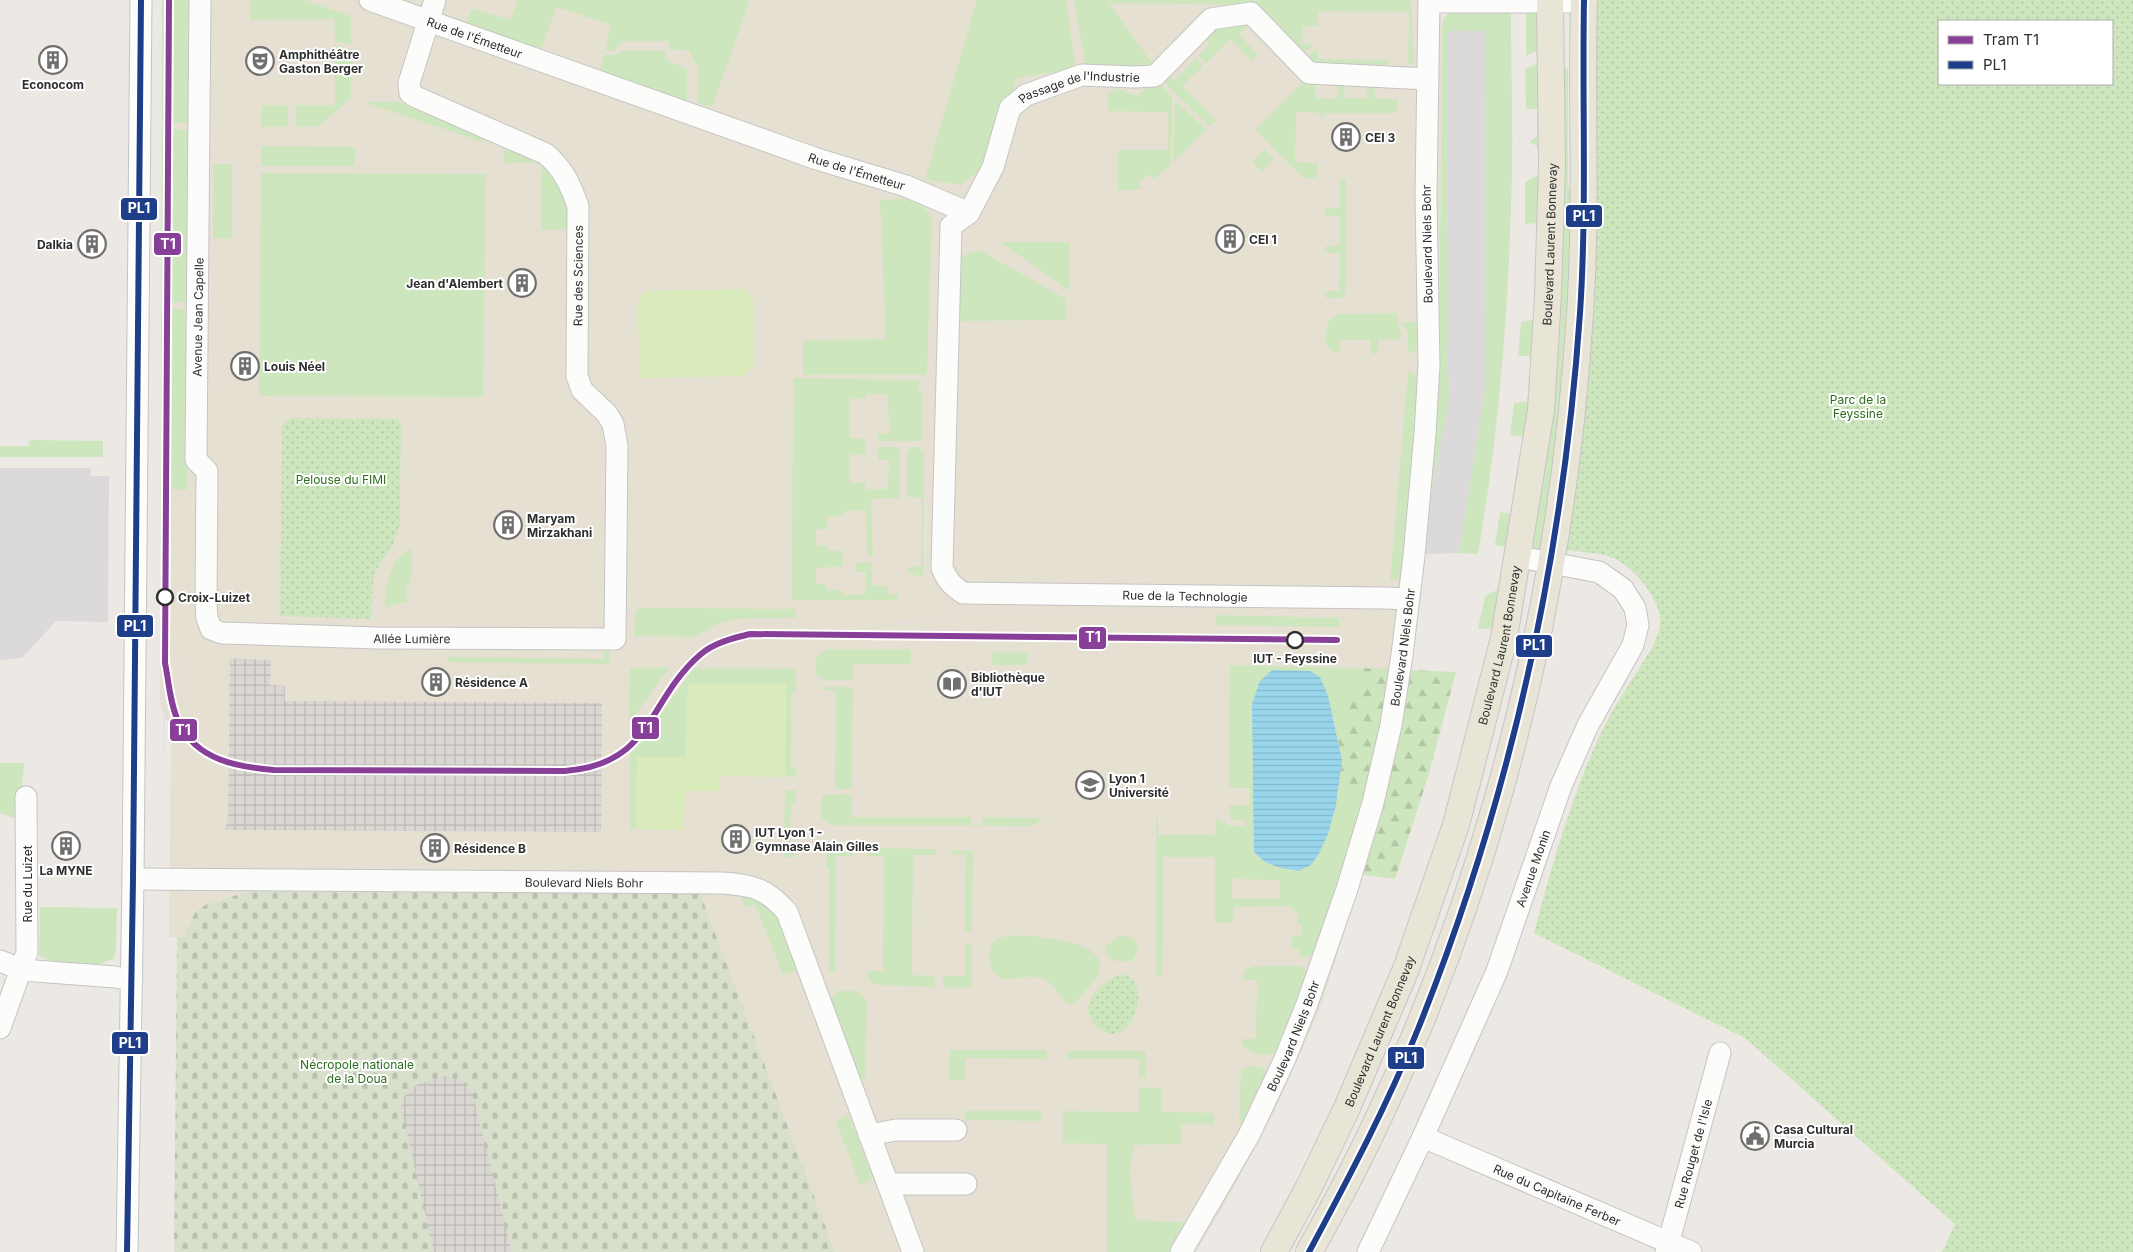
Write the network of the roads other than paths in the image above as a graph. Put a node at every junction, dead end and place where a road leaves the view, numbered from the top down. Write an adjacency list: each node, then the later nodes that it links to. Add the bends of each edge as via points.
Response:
1 (141, 0): 17 (street)
2 (200, 0): 14 (street, Avenue Jean Capelle, via 196,460 207,471 206,604)
3 (370, 0): 8 (street, Rue de l'Émetteur)
4 (435, 0): 8 (street, Rue des Sciences)
5 (1429, 1): 6 (street); 9 (street, Boulevard Niels Bohr)
6 (1550, 1): 7 (street); 11 (main road, Boulevard Laurent Bonnevay, via 1552,166 1548,296 1541,410)
7 (1584, 1): 12 (main road, via 1584,207 1580,312 1572,411)
8 (428, 22): 10 (street, Rue de l'Émetteur, via 817,159 906,186); 15 (street, Rue des Sciences, via 408,83 410,93 546,154 560,167 578,206 577,376 582,390 613,424 617,446)
9 (1428, 78): 10 (street, Passage de l'Industrie, via 1309,72 1251,13 1211,19 1155,76 1082,75 1026,95 1010,108 993,166); 13 (street, Boulevard Niels Bohr, via 1429,365 1424,453)
10 (969, 213): 13 (street, Rue de la Technologie, via 951,226 942,568 953,587 963,593)
11 (1518, 557): 12 (street, Avenue Monin); 32 (main road, Boulevard Laurent Bonnevay, via 1504,638 1479,739 1432,897 1376,1044 1308,1189)
12 (1552, 564): 25 (street, Avenue Monin, via 1599,572 1622,590 1635,608 1638,625 1633,645 1588,725 1561,786 1497,971); 33 (main road, via 1510,753 1461,913 1433,990 1375,1127)
13 (1408, 600): 31 (street, Boulevard Niels Bohr, via 1391,725 1375,793 1318,972 1284,1061 1249,1135)
14 (210, 628): 15 (street, Allée Lumière, via 222,633 377,638)
15 (615, 639)
16 (26, 797): 19 (street, Rue du Luizet, via 27,952)
17 (133, 879): 20 (street); 24 (street, Boulevard Niels Bohr, via 723,883 756,887 776,898 787,912)
18 (0, 962): 19 (street)
19 (22, 970): 20 (street); 21 (street, Rue du Luizet)
20 (132, 980): 29 (street)
21 (0, 1028)
22 (1720, 1054): 28 (street, Rue Rouget de l'Isle)
23 (956, 1130): 24 (street, via 896,1130)
24 (869, 1135): 26 (street, Boulevard Niels Bohr)
25 (1423, 1137): 28 (street, Rue du Capitaine Ferber); 34 (street, Avenue Monin)
26 (888, 1184): 27 (street); 30 (street, Boulevard Niels Bohr)
27 (966, 1184)
28 (1667, 1247): 35 (street, Rue du Capitaine Ferber)
29 (127, 1252)
30 (913, 1252)
31 (1181, 1252)
32 (1274, 1252)
33 (1309, 1252)
34 (1368, 1252)
35 (1691, 1252)

